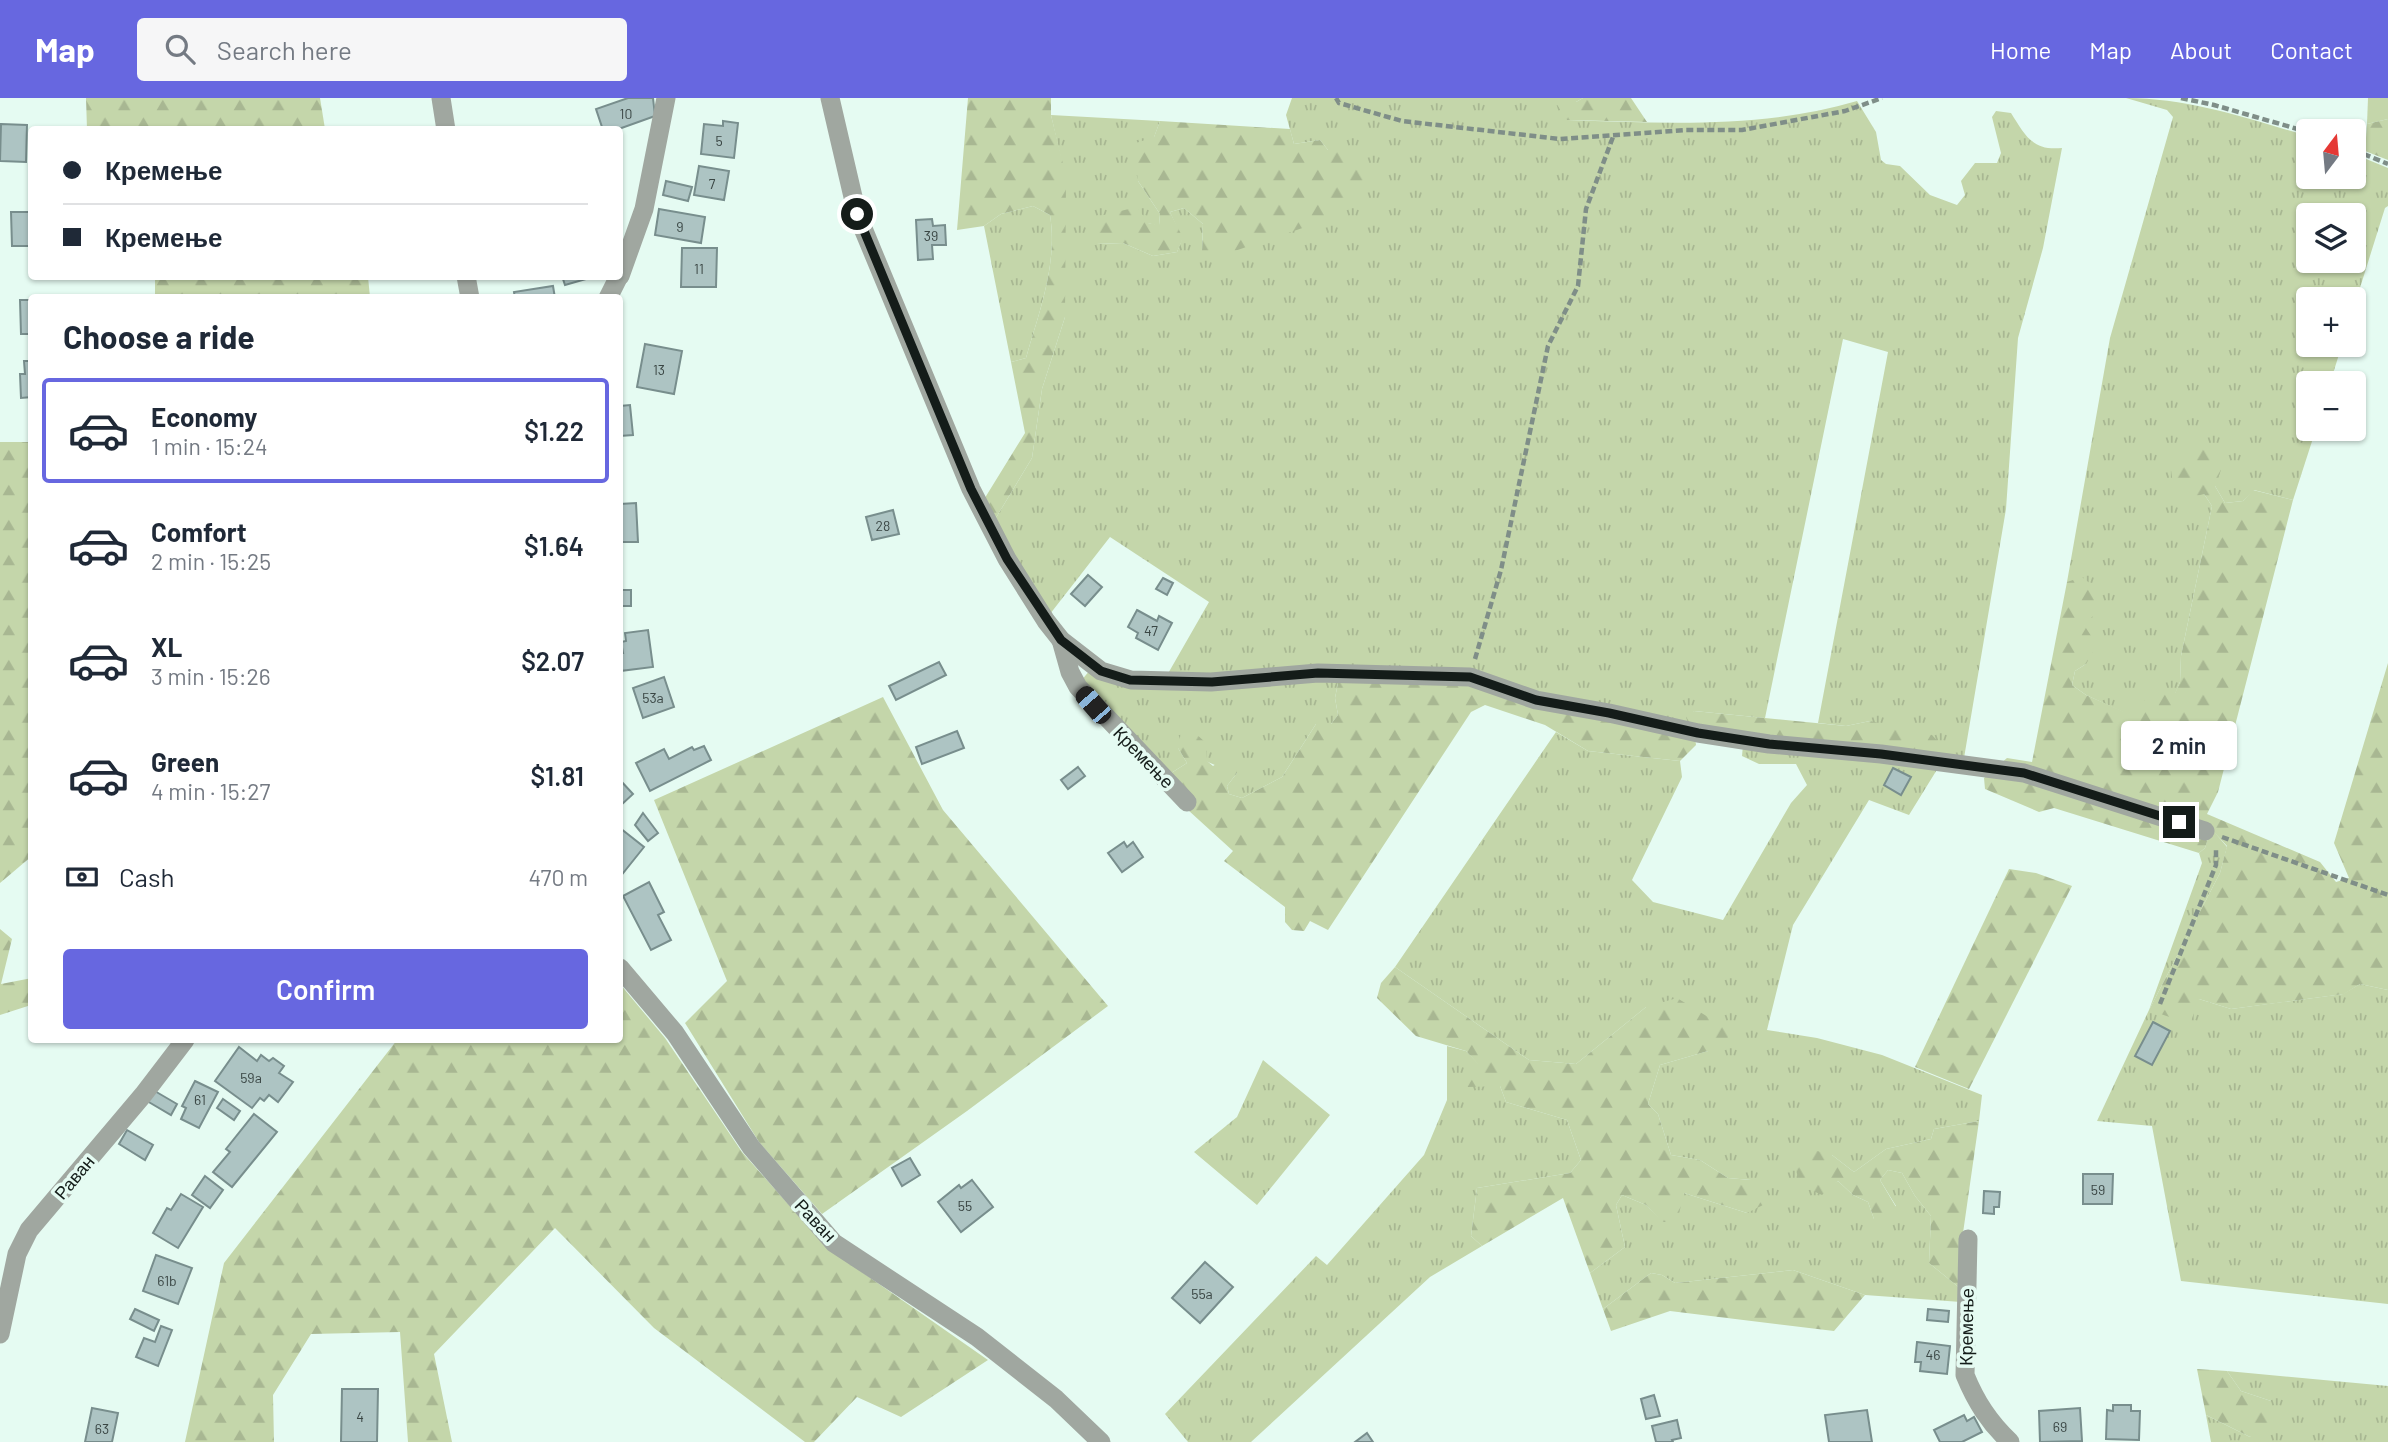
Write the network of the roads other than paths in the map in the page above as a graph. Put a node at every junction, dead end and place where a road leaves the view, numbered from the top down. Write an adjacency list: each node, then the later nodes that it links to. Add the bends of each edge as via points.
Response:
1 (441, 98): 4 (street)
2 (666, 98): 5 (street, via 644,209)
3 (830, 98): 6 (street, Кремење, via 857,214 971,489 1007,559)
4 (445, 126)
5 (623, 265)
6 (1061, 640): 7 (street, Кремење, via 1078,687); 8 (street, Кремење, via 1101,671 1130,680 1212,682 1318,673 1470,677 1536,700 1698,733 2024,773)
7 (1187, 802)
8 (2205, 831)
9 (623, 972): 13 (street, Раван, via 675,1033 751,1147 834,1242 977,1337 1056,1399)
10 (183, 1043): 12 (street, Раван, via 29,1230 18,1254)
11 (1968, 1239): 14 (street, Кремење, via 1965,1375 1991,1424)
12 (0, 1334)
13 (1101, 1442)
14 (2010, 1442)

